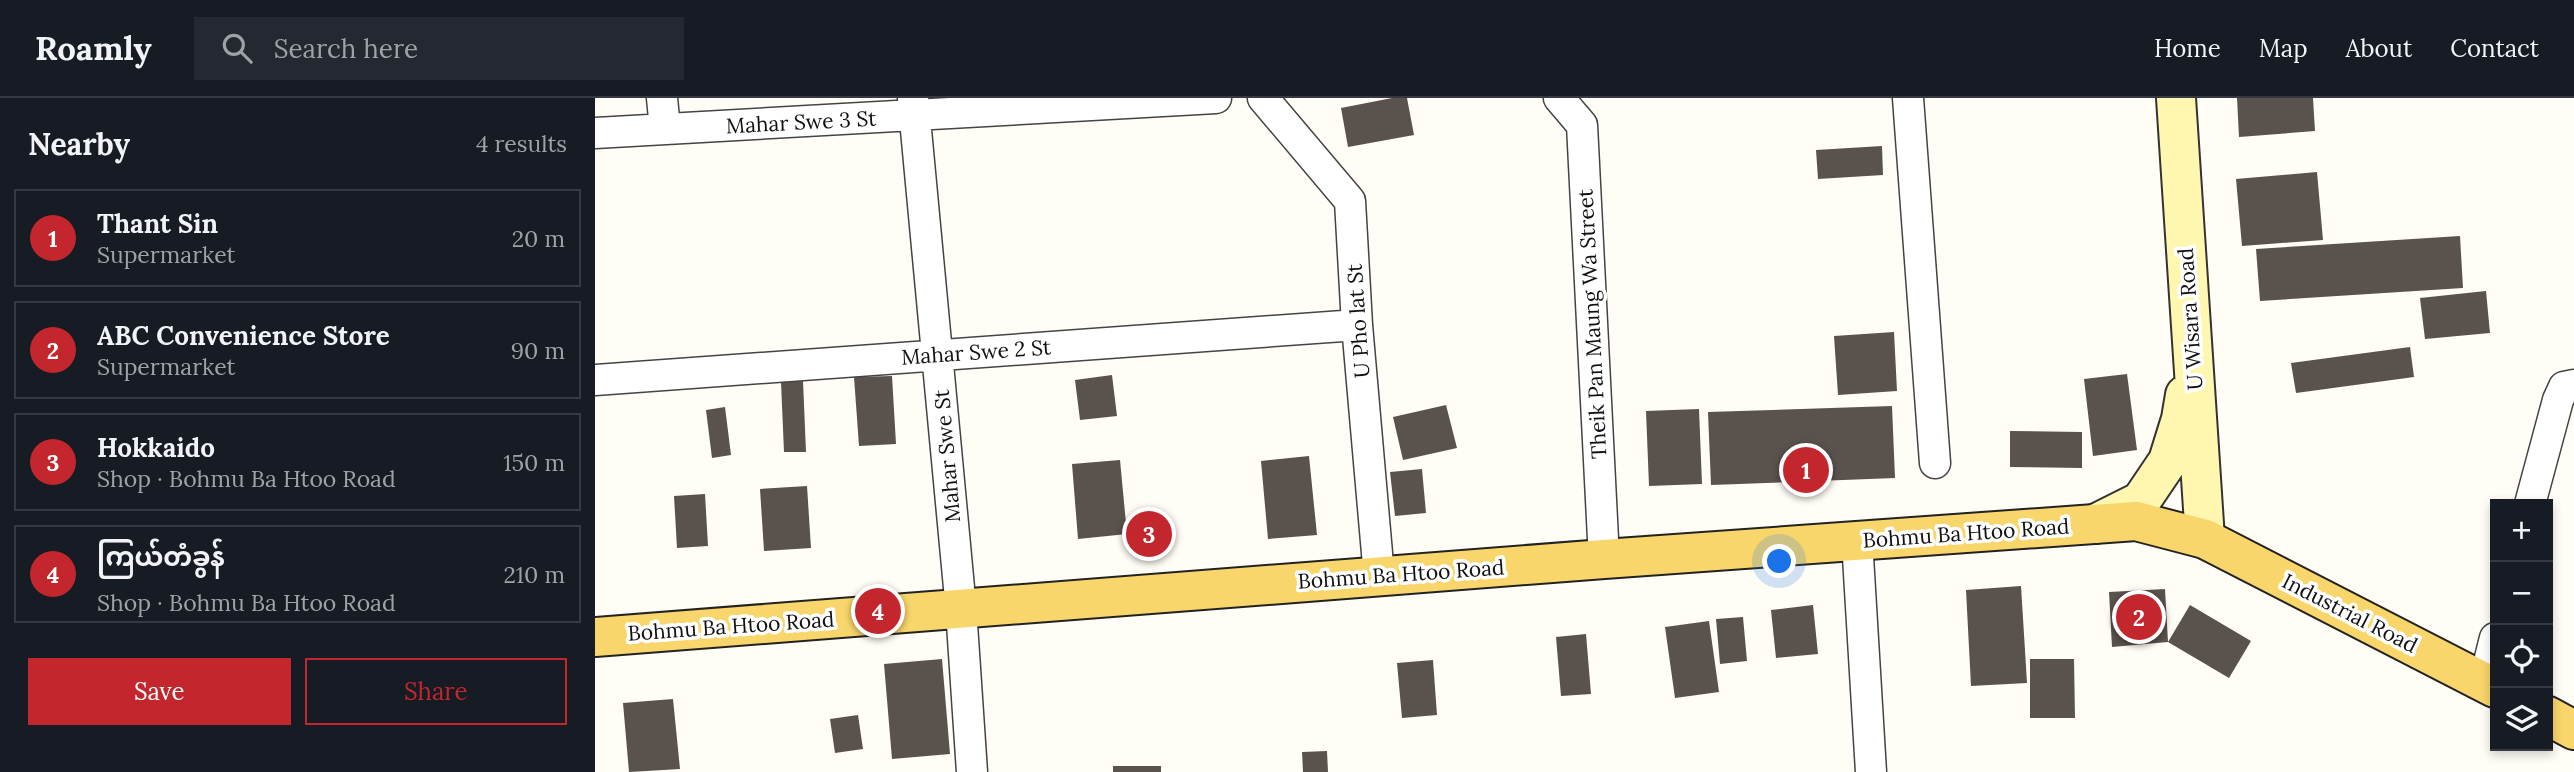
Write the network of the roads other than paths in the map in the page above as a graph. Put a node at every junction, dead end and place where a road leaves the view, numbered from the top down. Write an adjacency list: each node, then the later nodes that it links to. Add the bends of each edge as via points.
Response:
1 (662, 98): 8 (street)
2 (1216, 98): 7 (street, Mahar Swe 3 St)
3 (1263, 98): 10 (street, U Pho lat St, via 1350,201)
4 (1559, 98): 20 (street, Theik Pan Maung Wa Street, via 1582,125)
5 (1908, 98): 15 (street)
6 (2176, 98): 11 (main road, U Wisara Road)
7 (914, 106): 8 (street, Mahar Swe 3 St); 12 (street, Mahar Swe St)
8 (665, 129): 9 (street, Mahar Swe 3 St)
9 (595, 133)
10 (1357, 325): 12 (street, Mahar Swe 2 St); 21 (street, U Pho lat St)
11 (2193, 352): 17 (main road, via 2168,461 2141,501); 18 (main road, U Wisara Road)
12 (938, 355): 13 (street, Mahar Swe 2 St); 22 (street, Mahar Swe St)
13 (595, 380)
14 (2574, 385): 16 (street, via 2564,387 2558,400)
15 (1935, 463)
16 (2531, 499)
17 (2095, 524): 18 (main road, Bohmu Ba Htoo Road, via 2136,521); 19 (main road, Bohmu Ba Htoo Road)
18 (2205, 539): 24 (main road, Industrial Road)
19 (1857, 541): 20 (main road, Bohmu Ba Htoo Road); 26 (street)
20 (1604, 559): 21 (main road, Bohmu Ba Htoo Road)
21 (1379, 576): 22 (main road, Bohmu Ba Htoo Road)
22 (961, 609): 23 (main road, Bohmu Ba Htoo Road); 25 (street, Mahar Swe St)
23 (595, 636)
24 (2490, 685)
25 (972, 772)
26 (1871, 772)

